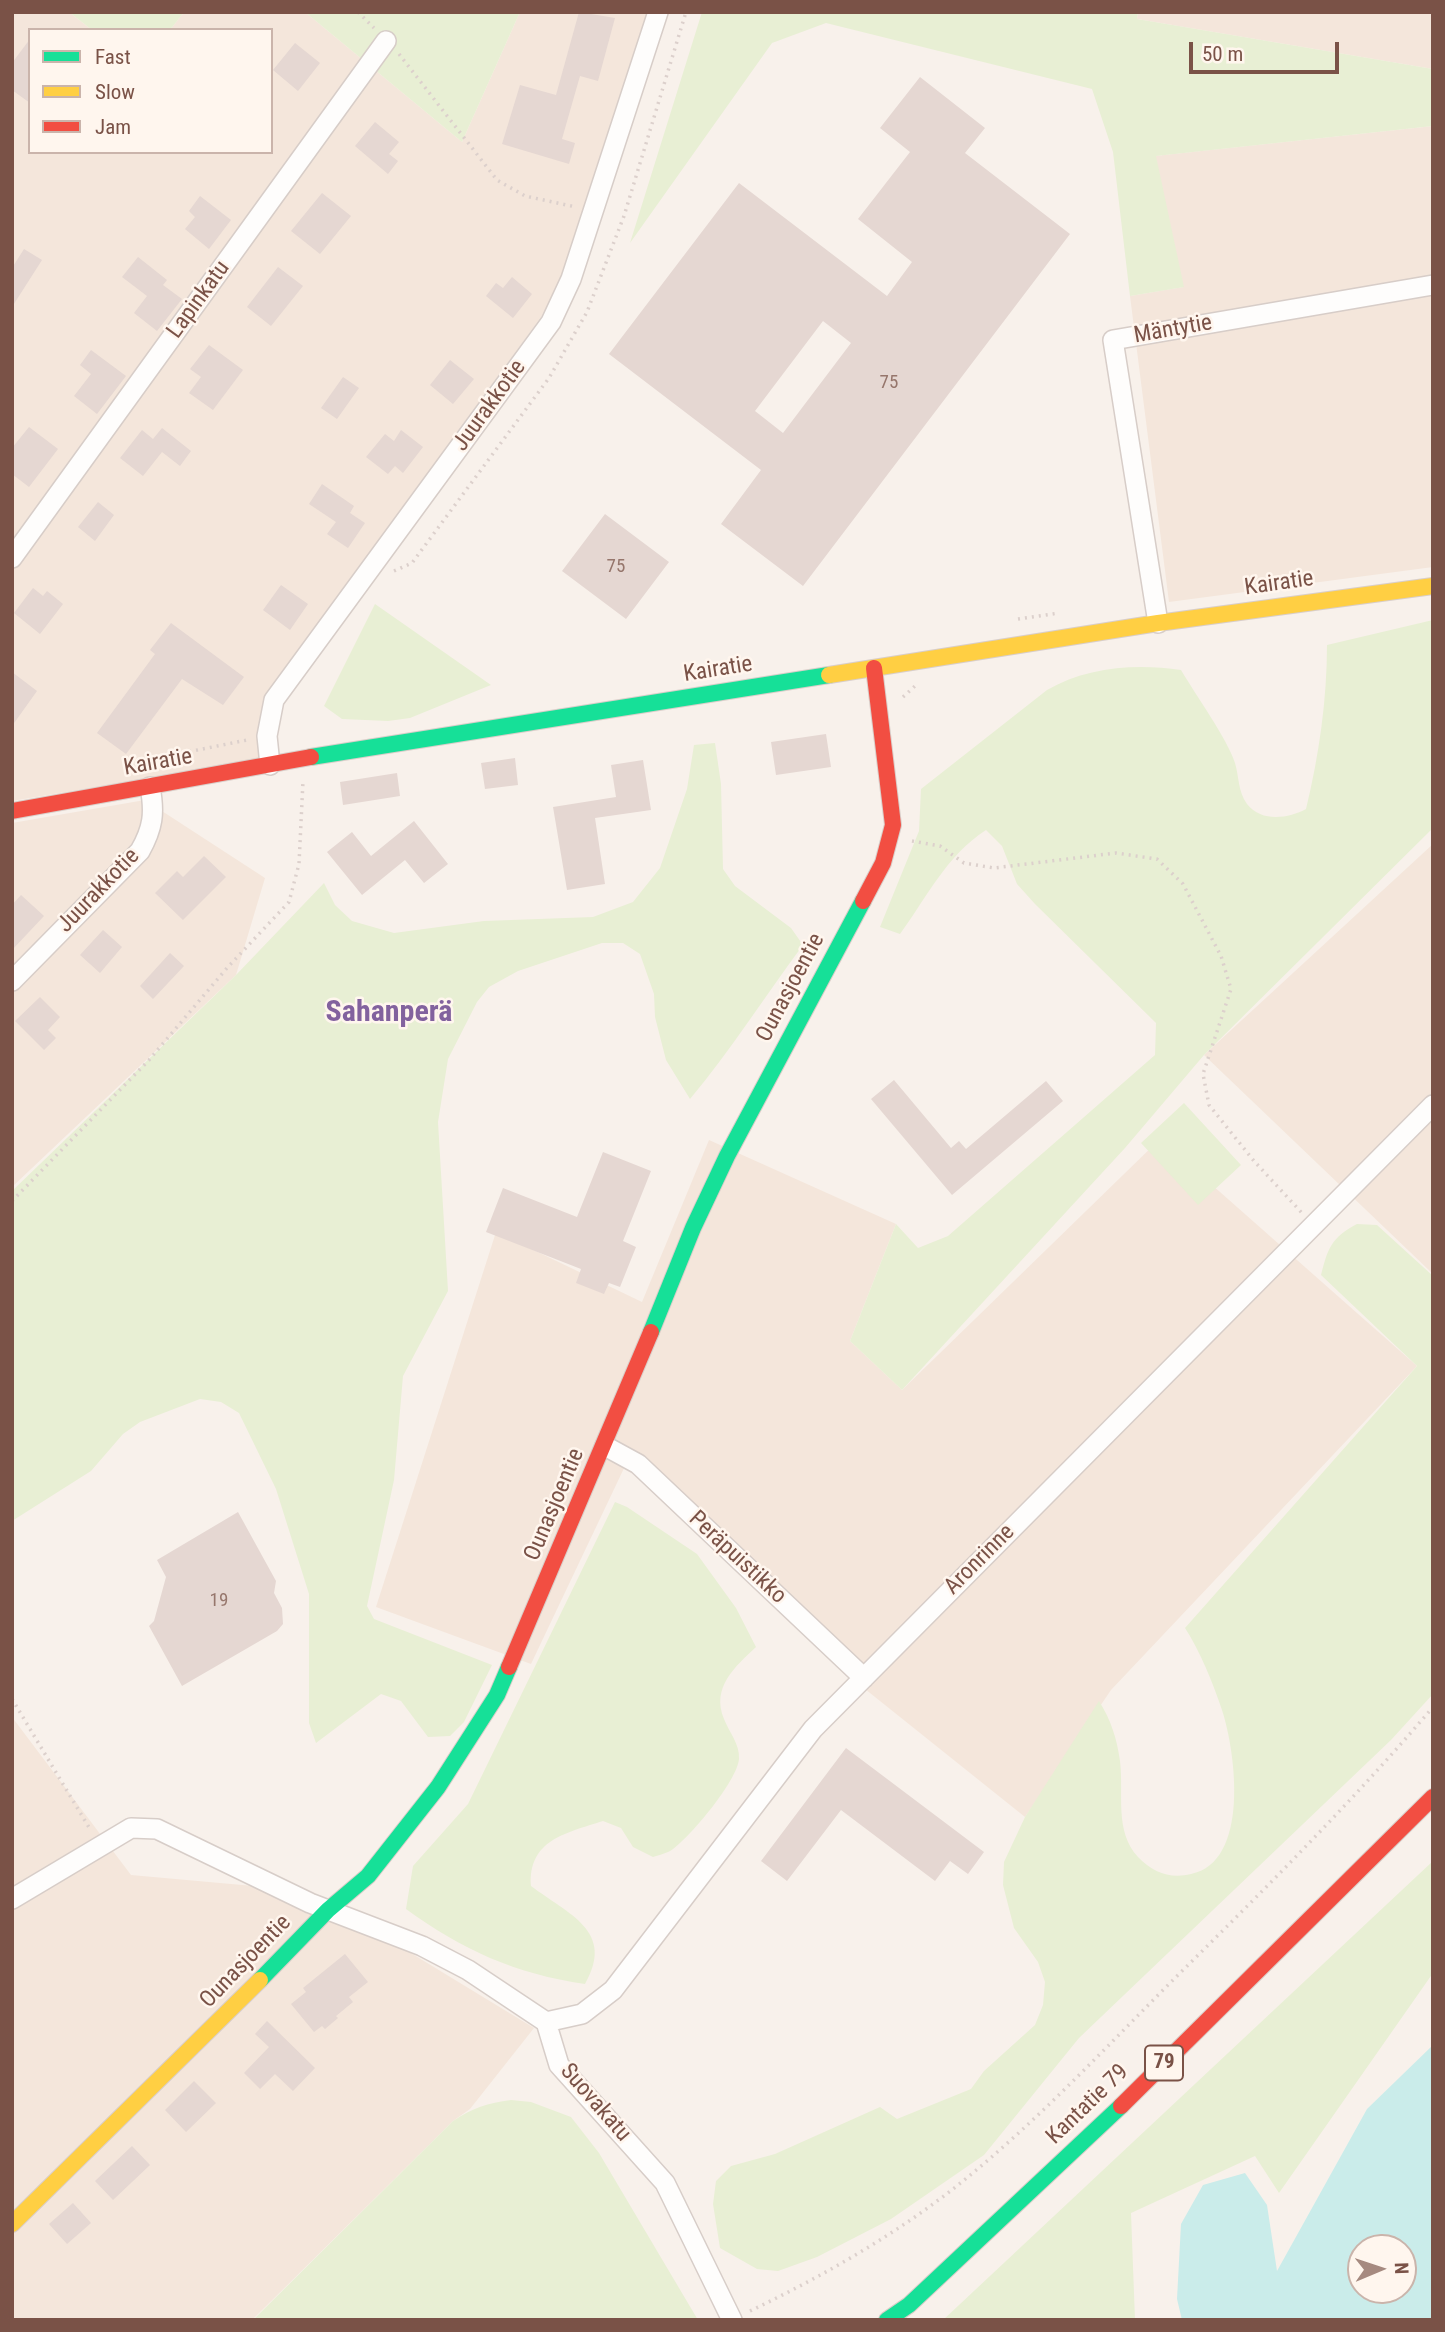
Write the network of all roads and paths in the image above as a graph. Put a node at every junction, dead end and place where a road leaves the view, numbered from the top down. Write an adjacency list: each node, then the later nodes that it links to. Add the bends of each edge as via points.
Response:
1 (358, 12): 3 (path)
2 (658, 12): 4 (street, Juurakkotie)
3 (386, 41): 4 (path, via 497,180 525,196); 7 (street, Lapinkatu)
4 (593, 211): 5 (path); 12 (street, Juurakkotie, via 551,323 274,700 267,736)
5 (624, 216)
6 (1433, 285): 9 (street, Mäntytie, via 1113,340)
7 (12, 558)
8 (1433, 586): 9 (main road, Kairatie)
9 (1158, 623): 10 (main road, Kairatie)
10 (874, 668): 11 (main road, Kairatie); 20 (main road, Ounasjoentie, via 893,825 883,863 727,1156)
11 (301, 759): 12 (main road, Kairatie); 18 (path, via 303,827 289,902 149,1060)
12 (270, 765): 13 (main road, Kairatie)
13 (150, 787): 14 (main road, Kairatie); 16 (street, Juurakkotie, via 155,812 140,851)
14 (12, 811)
15 (906, 840): 19 (path, via 940,846 964,863 994,868 1116,853 1157,859 1183,884 1221,957 1231,989 1203,1074 1209,1105)
16 (12, 981)
17 (1433, 1105): 19 (street, Aronrinne)
18 (12, 1201)
19 (1313, 1225): 21 (street, Aronrinne)
20 (605, 1446): 21 (street, Peräpuistikko, via 638,1464); 27 (main road, Ounasjoentie, via 497,1695 438,1787 387,1854)
21 (863, 1678): 28 (street, Aronrinne, via 813,1729 612,1990 582,2014)
22 (12, 1699): 25 (path)
23 (1433, 1707): 30 (path, via 1264,1891 1025,2128 957,2186 888,2234 808,2283)
24 (1433, 1797): 31 (main road, Kantatie 79 / 79, via 1110,2117 909,2305)
25 (100, 1846): 26 (street); 27 (street, via 131,1828 157,1829)
26 (12, 1899)
27 (328, 1910): 28 (street, via 445,1958); 29 (main road, Ounasjoentie)
28 (546, 2022): 30 (street, Suovakatu, via 559,2064 665,2183)
29 (12, 2224)
30 (738, 2317)
31 (887, 2320)

